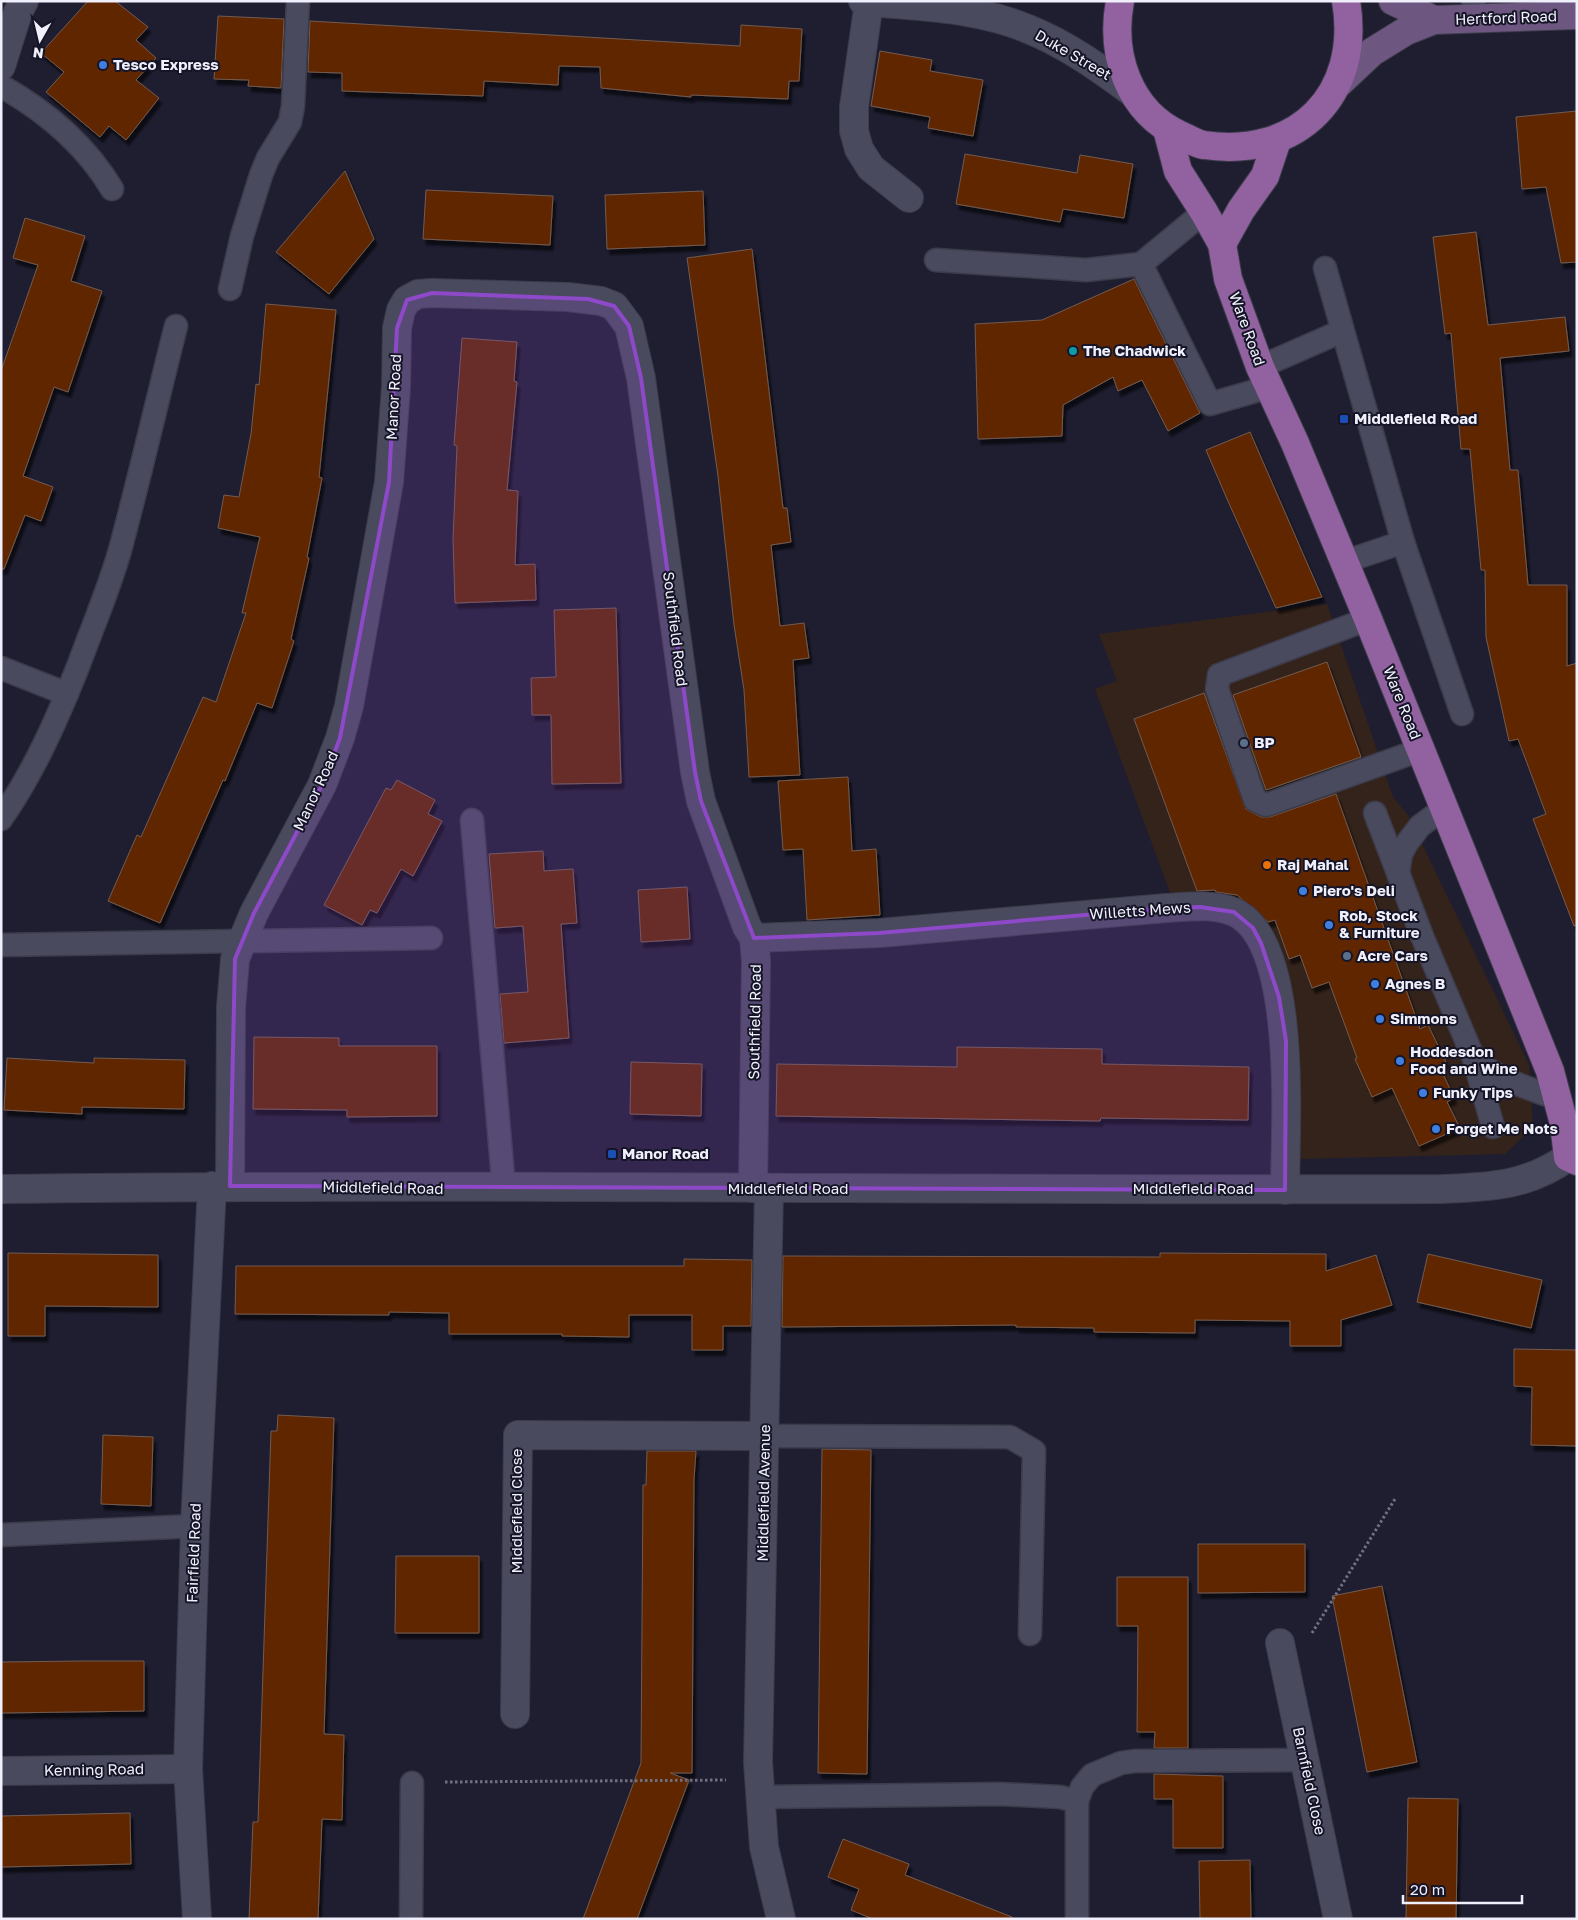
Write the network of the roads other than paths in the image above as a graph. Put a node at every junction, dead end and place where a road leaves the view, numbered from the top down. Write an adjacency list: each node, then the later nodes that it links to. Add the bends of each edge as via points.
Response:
1 (298, 1): 25 (lane, via 290,122 261,175)
2 (863, 1): 6 (street, Duke Street)
3 (1120, 1): 15 (main road, via 1117,47 1122,70)
4 (1346, 1): 13 (main road, via 1350,25 1348,51)
5 (1393, 1): 11 (main road, Hertford Road)
6 (869, 2): 8 (street, Duke Street, via 951,10); 19 (street, via 854,107 854,131 859,149 871,168)
7 (20, 5): 12 (street)
8 (994, 9): 15 (street, Duke Street, via 1078,55)
9 (1476, 10): 10 (main road, Hertford Road); 11 (main road, Hertford Road)
10 (1577, 15)
11 (1434, 20): 13 (main road, Hertford Road, via 1406,31 1372,52)
12 (1, 66)
13 (1339, 83): 17 (main road, via 1324,105 1303,126)
14 (1, 86): 18 (lane, via 44,112 60,126 100,168)
15 (1132, 92): 16 (main road, via 1147,112)
16 (1167, 128): 17 (main road, via 1203,145 1243,146); 20 (main road, Ware Road, via 1178,172)
17 (1277, 140): 21 (main road, via 1265,176)
18 (112, 189)
19 (909, 198)
20 (1204, 212): 21 (main road, Ware Road); 23 (lane)
21 (1222, 244): 29 (main road, Ware Road, via 1228,279)
22 (936, 260): 23 (lane, via 1086,270)
23 (1141, 264): 29 (lane, via 1210,404)
24 (1326, 268): 28 (lane)
25 (230, 289)
26 (176, 326): 34 (lane, via 120,551)
27 (397, 328): 43 (street, Southfield Road, via 407,300 418,294 432,293 601,301 614,306 629,326 641,378 695,772 701,801 747,927); 44 (street, Manor Road, via 389,482 349,706 322,785 266,888)
28 (1342, 331): 29 (lane); 30 (lane)
29 (1265, 377): 31 (main road, Ware Road)
30 (1403, 542): 31 (lane); 35 (lane)
31 (1344, 562): 32 (main road, Ware Road)
32 (1368, 619): 36 (main road, Ware Road); 36 (lane, via 1219,674 1217,689 1255,800 1266,804)
33 (1, 668): 34 (lane)
34 (67, 694): 39 (lane, via 14,800)
35 (1462, 714)
36 (1420, 750): 37 (main road, Ware Road)
37 (1443, 809): 41 (lane, via 1420,826 1407,843 1401,854); 47 (main road, Ware Road)
38 (1375, 813): 41 (lane)
39 (1, 819)
40 (472, 820): 53 (lane)
41 (1398, 873): 46 (lane)
42 (431, 938): 44 (lane)
43 (754, 938): 51 (street, Southfield Road); 54 (street, Willetts Mews, via 879,933 1166,908 1200,907 1234,912 1253,928 1261,943 1279,997 1286,1041)
44 (241, 942): 45 (lane, via 112,941); 50 (street, Manor Road, via 232,979)
45 (1, 945)
46 (1474, 1059): 47 (lane, via 1517,1085); 48 (lane)
47 (1559, 1099): 49 (main road, Ware Road)
48 (1493, 1128)
49 (1572, 1159): 54 (street, Middlefield Road, via 1532,1178 1509,1184 1442,1189)
50 (221, 1186): 52 (street, Middlefield Road); 53 (street, Middlefield Road); 56 (street, Fairfield Road)
51 (761, 1188): 53 (street, Middlefield Road); 54 (street, Middlefield Road); 55 (street, Middlefield Avenue)
52 (1, 1189)
53 (504, 1189)
54 (1284, 1190)
55 (765, 1436): 58 (lane, via 1010,1437 1034,1451); 60 (street, Middlefield Close, via 518,1435); 65 (street, Middlefield Avenue)
56 (195, 1526): 57 (lane); 62 (street, Fairfield Road)
57 (1, 1535)
58 (1030, 1634)
59 (1280, 1644): 61 (street, Barnfield Close)
60 (516, 1714)
61 (1304, 1760): 66 (lane, via 1121,1763 1092,1775); 71 (street, Barnfield Close)
62 (188, 1769): 63 (street, Kenning Road); 67 (street, Fairfield Road)
63 (1, 1771)
64 (412, 1782): 68 (lane)
65 (759, 1788): 66 (lane, via 1000,1794); 69 (street, Middlefield Avenue, via 768,1872)
66 (1077, 1800): 70 (lane)
67 (197, 1919)
68 (411, 1919)
69 (780, 1919)
70 (1077, 1919)
71 (1338, 1919)

